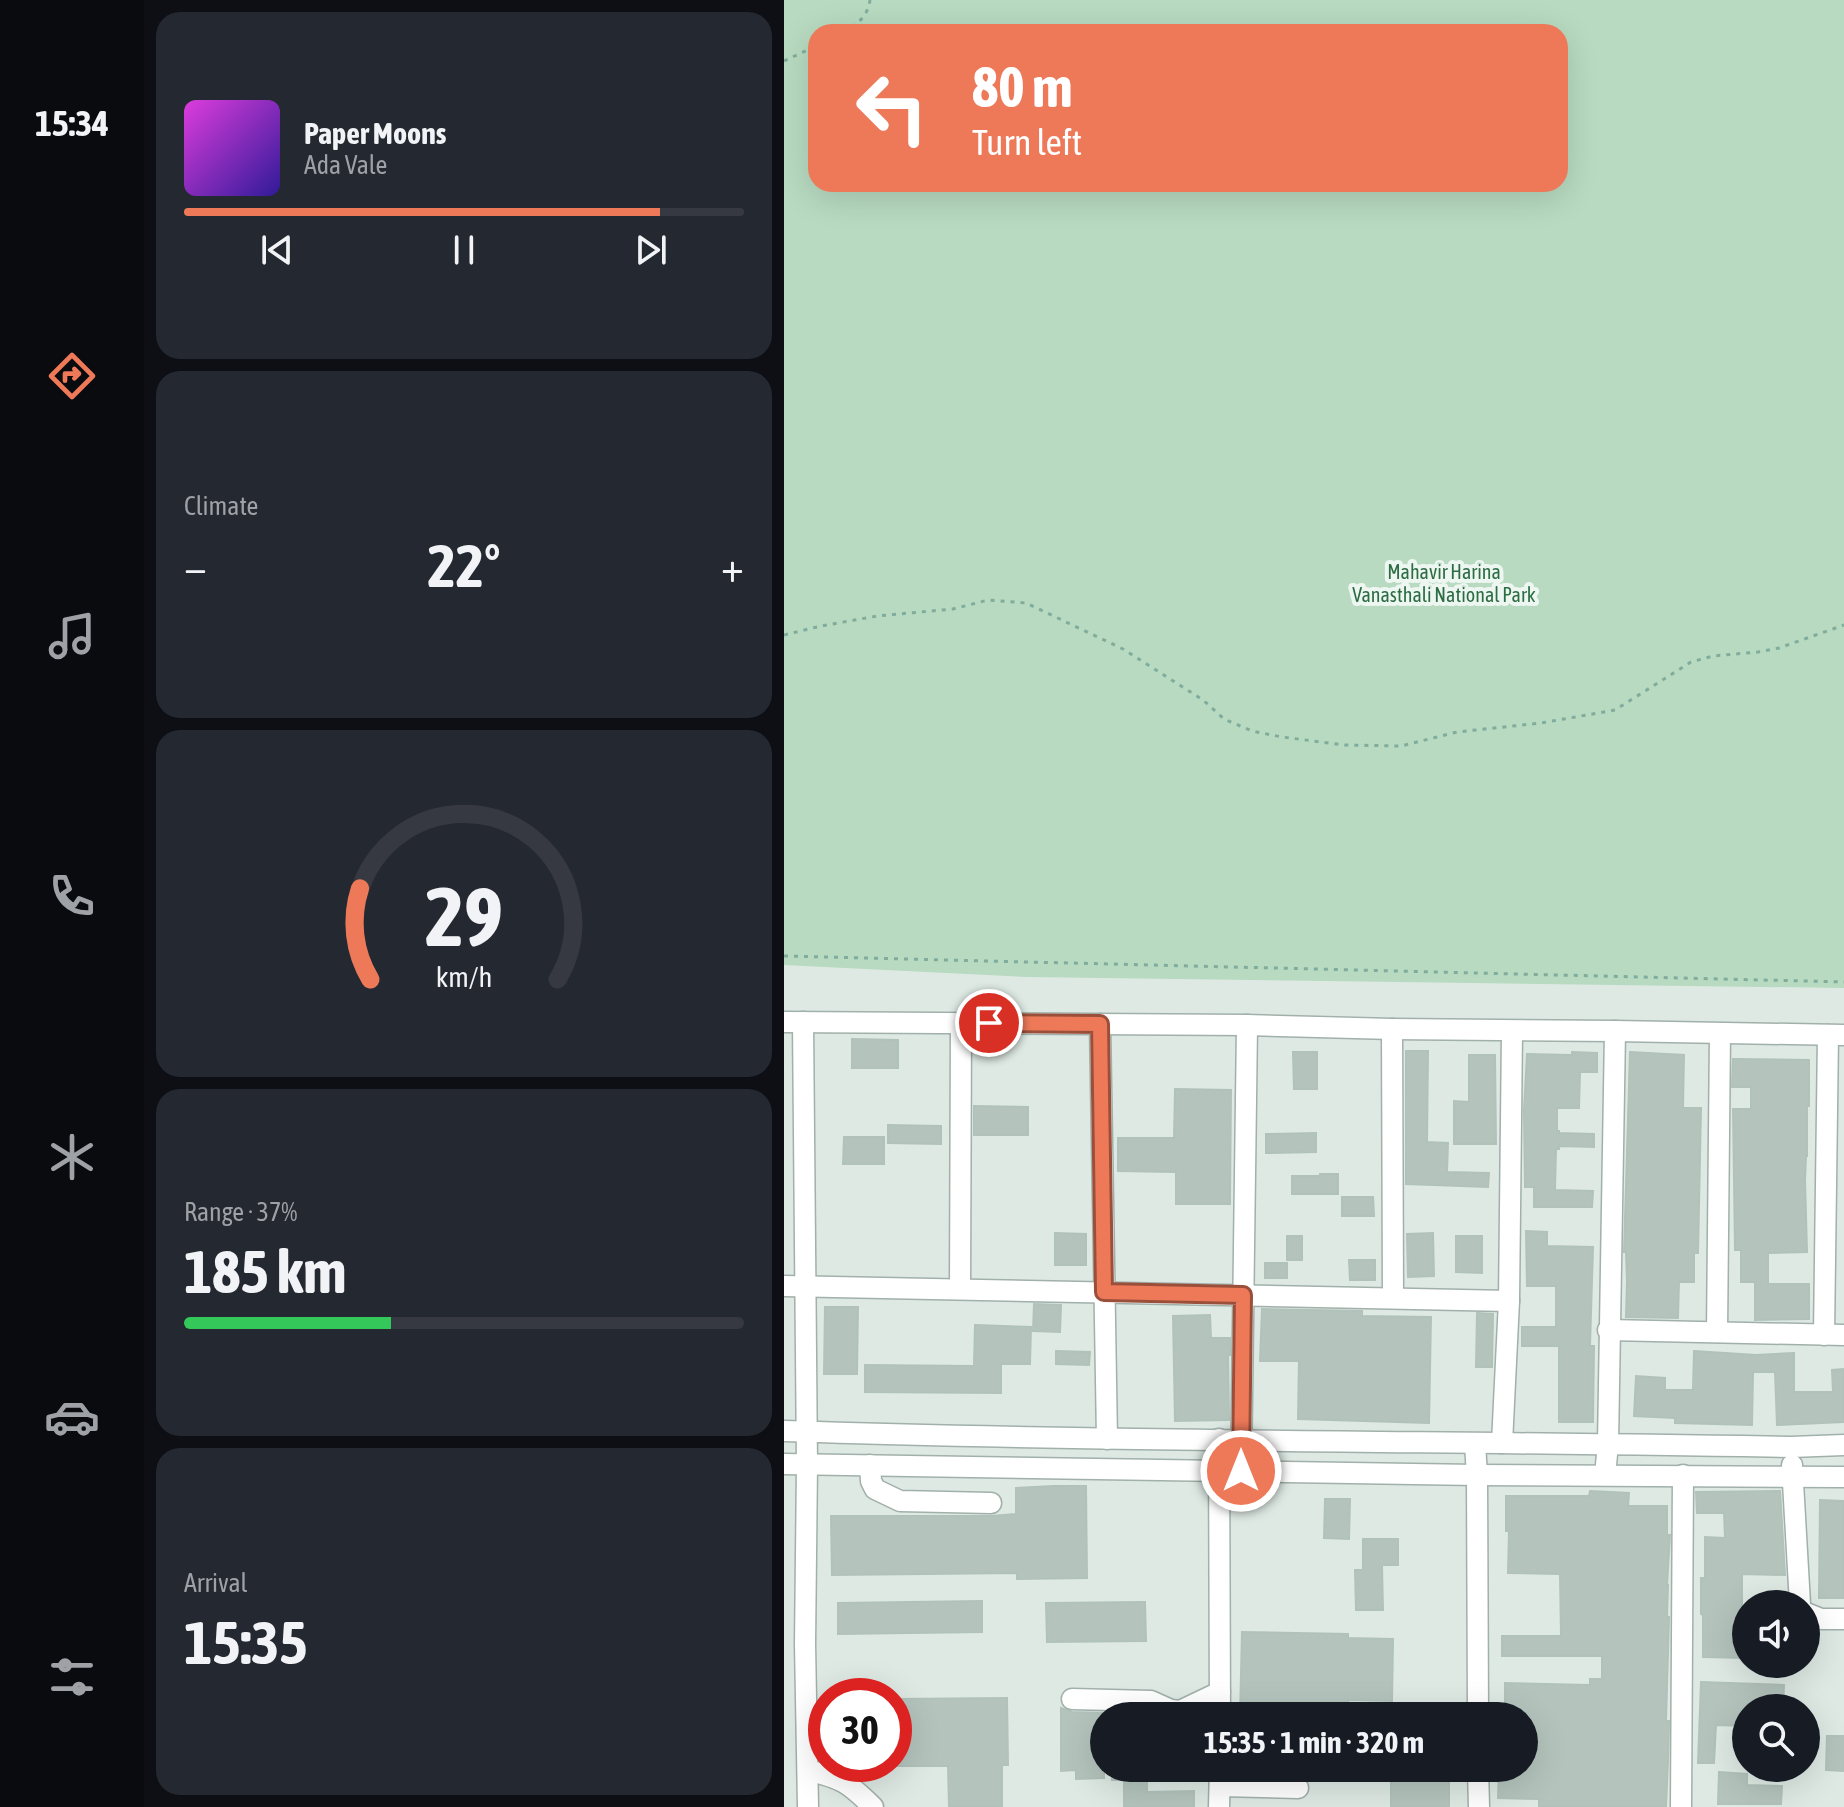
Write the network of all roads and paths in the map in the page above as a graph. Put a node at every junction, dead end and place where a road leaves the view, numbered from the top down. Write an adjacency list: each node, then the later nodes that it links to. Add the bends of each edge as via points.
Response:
1 (870, 0): 2 (path)
2 (859, 24)
3 (808, 50): 4 (path)
4 (784, 61)
5 (1844, 625): 6 (path, via 1779,648 1691,662 1615,710 1457,732 1401,746 1345,745 1252,731 1224,719 1123,649 1026,603 988,600)
6 (784, 635)
7 (784, 956): 8 (path)
8 (1844, 982)
9 (794, 1022): 10 (street); 19 (street)
10 (961, 1023): 11 (street); 20 (street)
11 (1100, 1024): 12 (street); 21 (street)
12 (1247, 1025): 13 (street); 22 (street)
13 (1392, 1029): 14 (street); 23 (street)
14 (1512, 1031): 15 (street); 24 (street)
15 (1615, 1031): 16 (street); 25 (street)
16 (1720, 1034): 17 (street); 26 (street)
17 (1836, 1035): 27 (street)
18 (784, 1286): 19 (street)
19 (807, 1286): 20 (street); 29 (street)
20 (960, 1289): 21 (street)
21 (1104, 1292): 22 (street); 30 (street)
22 (1243, 1295): 23 (street); 32 (street)
23 (1393, 1297): 24 (street)
24 (1509, 1301): 33 (street)
25 (1608, 1330): 26 (street); 35 (street)
26 (1717, 1332): 27 (street)
27 (1834, 1335)
28 (784, 1431): 29 (street)
29 (807, 1432): 30 (street); 39 (street)
30 (1107, 1439): 31 (street)
31 (1219, 1439): 32 (street); 41 (street)
32 (1241, 1439): 34 (street); 42 (street)
33 (1502, 1443): 34 (street); 35 (street)
34 (1475, 1444): 43 (street)
35 (1608, 1444): 37 (street); 44 (street)
36 (1844, 1445): 37 (street)
37 (1791, 1447): 46 (street)
38 (784, 1464): 39 (street)
39 (807, 1465): 40 (street); 52 (street)
40 (870, 1465): 41 (street); 48 (street, via 875,1489 900,1501)
41 (1218, 1471): 42 (street); 53 (street)
42 (1241, 1471): 43 (street)
43 (1477, 1475): 44 (street); 56 (street)
44 (1605, 1475): 45 (street)
45 (1683, 1475): 46 (street); 68 (street)
46 (1793, 1476): 47 (street); 49 (street)
47 (1844, 1477)
48 (991, 1503)
49 (1799, 1590)
50 (1820, 1619): 51 (street)
51 (1844, 1619)
52 (794, 1644): 57 (street)
53 (1220, 1692): 54 (street, via 1180,1711 1151,1701); 55 (street)
54 (1072, 1699)
55 (1220, 1702)
56 (1478, 1702)
57 (808, 1770)
58 (808, 1782): 64 (street)
59 (845, 1782): 65 (street)
60 (1220, 1782): 66 (street)
61 (1255, 1782): 63 (street)
62 (1478, 1782): 67 (street)
63 (1298, 1788)
64 (808, 1807)
65 (873, 1807)
66 (1219, 1807)
67 (1479, 1807)
68 (1681, 1807)

